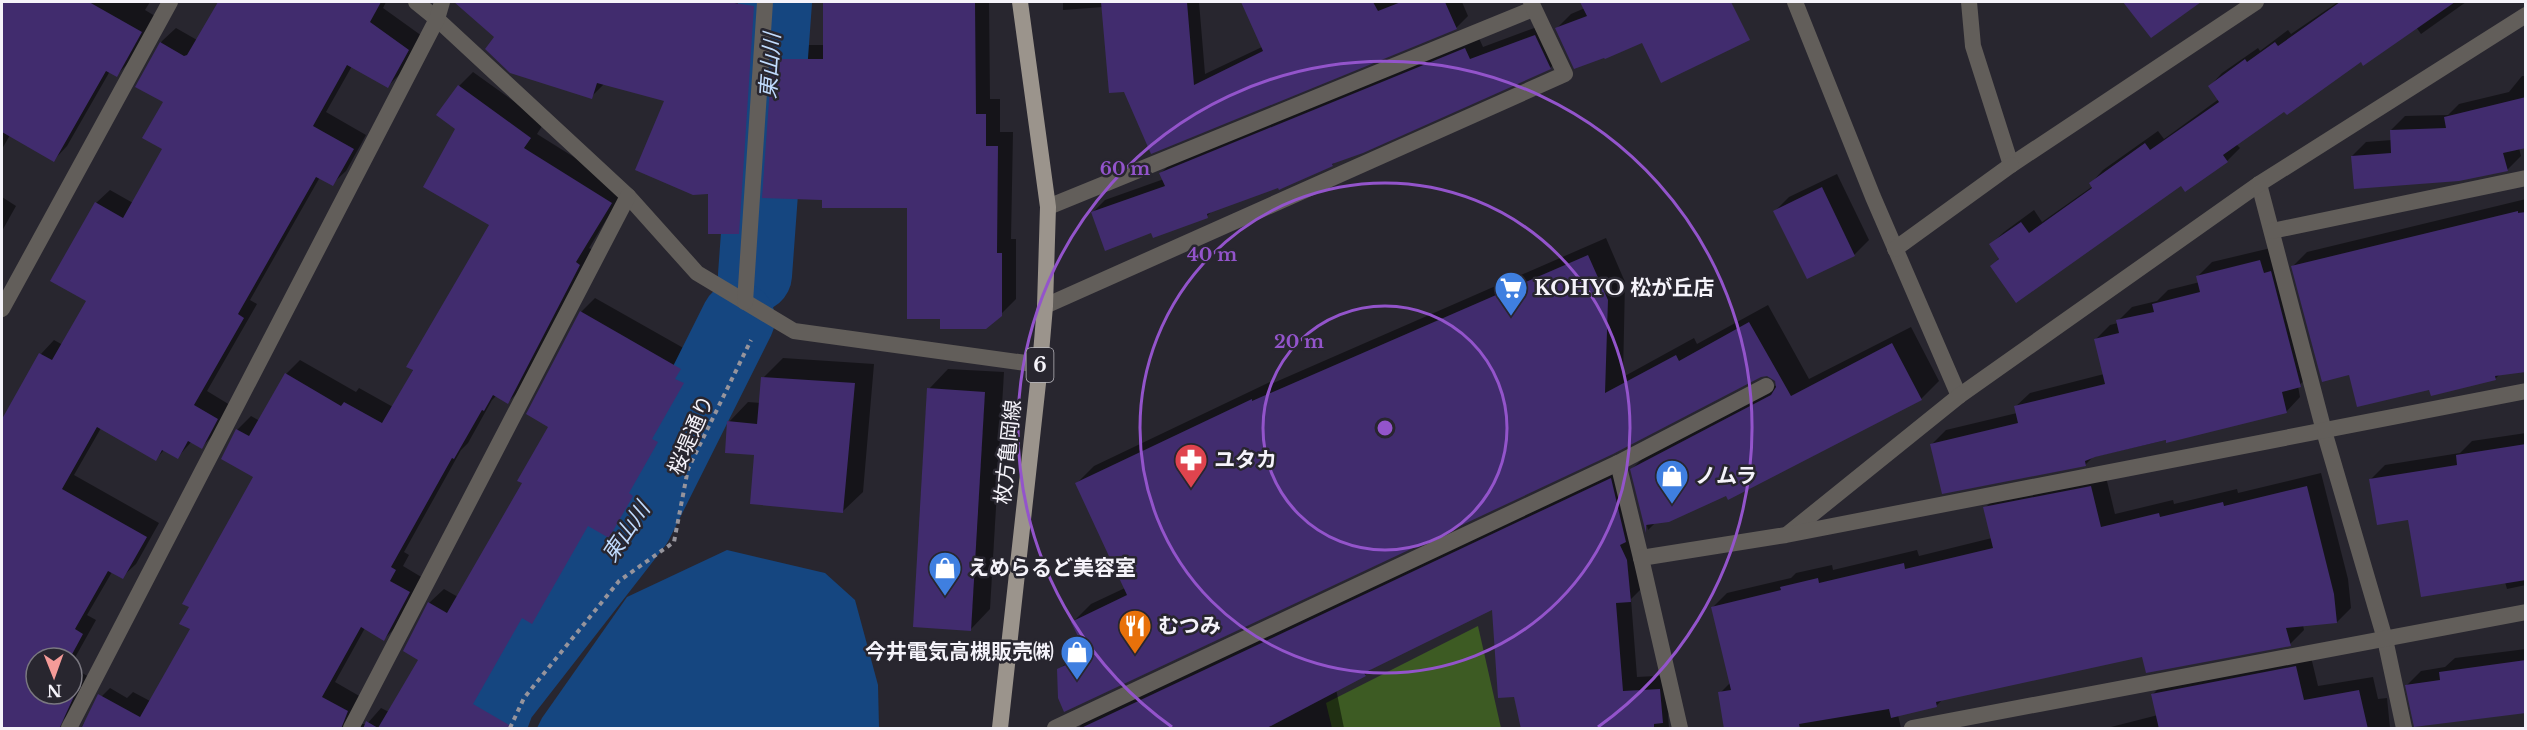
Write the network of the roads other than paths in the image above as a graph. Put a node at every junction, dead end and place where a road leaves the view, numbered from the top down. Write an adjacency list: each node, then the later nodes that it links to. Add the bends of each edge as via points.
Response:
1 (170, 2): 19 (street)
2 (416, 2): 11 (street)
3 (442, 2): 11 (street)
4 (765, 2): 20 (street)
5 (1020, 2): 16 (main road, 枚方亀岡線 / 6)
6 (1795, 2): 18 (street)
7 (1969, 2): 12 (street, via 1973,46)
8 (2256, 2): 12 (street)
9 (1532, 5): 16 (street); 21 (street, via 1565,74)
10 (2526, 15): 14 (street)
11 (437, 19): 15 (street); 32 (street)
12 (2011, 165): 18 (street)
13 (2526, 178): 17 (street)
14 (2259, 184): 17 (street); 25 (street)
15 (628, 196): 20 (street, via 696,273); 33 (street)
16 (1048, 207): 21 (main road, 枚方亀岡線 / 6)
17 (2272, 231): 26 (street)
18 (1895, 249): 25 (street)
19 (4, 298)
20 (745, 302): 22 (street, via 794,331)
21 (1045, 306): 22 (main road, 枚方亀岡線 / 6)
22 (1040, 365): 34 (main road, 枚方亀岡線 / 6)
23 (1766, 386): 27 (street)
24 (2526, 391): 26 (street)
25 (1959, 396): 28 (street)
26 (2324, 432): 28 (street); 31 (street)
27 (1618, 463): 29 (street); 35 (street)
28 (1786, 535): 29 (street)
29 (1641, 558): 36 (street)
30 (2526, 612): 31 (street)
31 (2385, 639): 37 (street); 38 (street)
32 (69, 729)
33 (351, 729)
34 (1000, 729)
35 (1055, 729)
36 (1680, 729)
37 (1912, 729)
38 (2404, 729)

